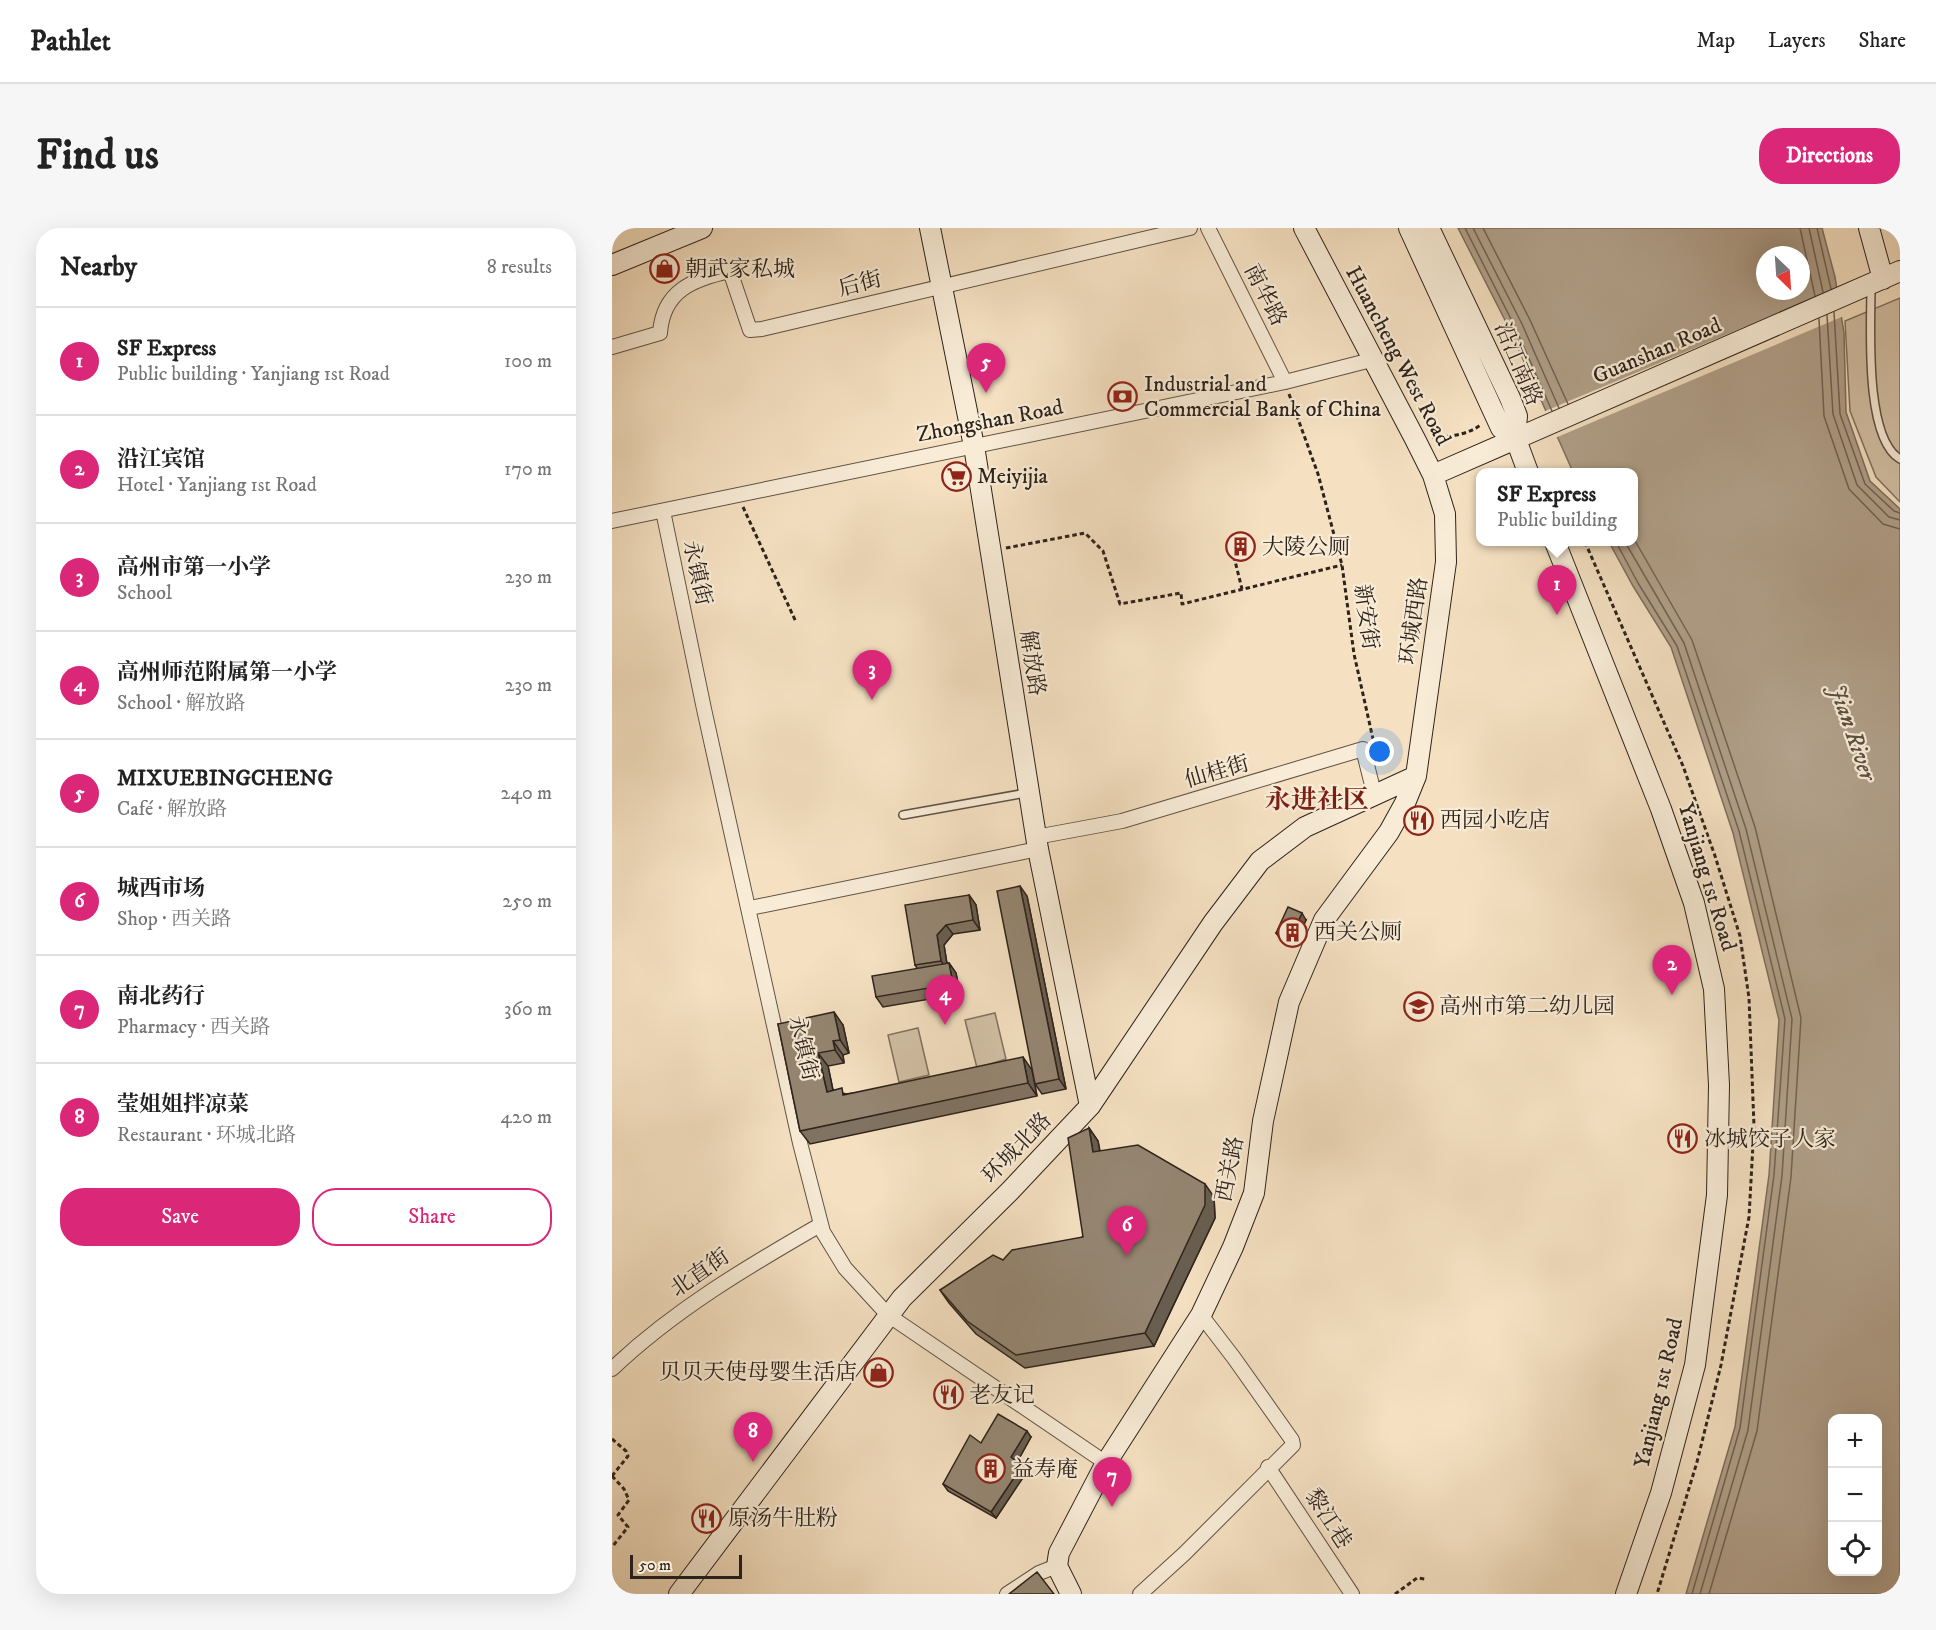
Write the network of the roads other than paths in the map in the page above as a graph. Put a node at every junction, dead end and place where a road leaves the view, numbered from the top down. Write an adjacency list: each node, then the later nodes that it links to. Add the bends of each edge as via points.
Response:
1 (702, 228): 9 (street)
2 (930, 228): 11 (street, 解放路)
3 (1190, 228): 11 (street, 后街)
4 (1208, 228): 14 (street, 南华路)
5 (1304, 228): 13 (street, Huancheng West Road)
6 (1409, 228): 15 (street, 沿江南路, via 1501,428)
7 (1429, 228): 15 (street, 沿江南路, via 1510,398 1517,416)
8 (1869, 228): 10 (street)
9 (612, 265)
10 (1878, 282): 15 (street, Guanshan Road); 17 (lane, via 1871,384 1885,441)
11 (944, 285): 12 (street, 后街, via 750,330 730,271 693,280 664,308 660,333); 16 (street, 解放路)
12 (612, 347)
13 (1375, 359): 14 (street, Zhongshan Road); 19 (street, Huancheng West Road)
14 (1285, 382): 16 (street, Zhongshan Road)
15 (1515, 437): 18 (street); 19 (street, Guanshan Road)
16 (974, 446): 20 (street, Zhongshan Road); 24 (street, 解放路)
17 (1900, 459)
18 (1527, 468)
19 (1433, 475): 23 (street, 环城西路, via 1445,514 1448,545)
20 (663, 511): 21 (street, Zhongshan Road); 28 (street, 永镇街)
21 (612, 521)
22 (1557, 546): 42 (street, Yanjiang 1st Road, via 1661,809 1694,903 1714,989 1719,1085 1717,1195 1695,1365 1664,1482)
23 (1416, 776): 25 (street, 环城北路); 32 (street, 西关路, via 1389,831 1324,920 1289,1002 1263,1121 1254,1193)
24 (1029, 793): 26 (lane); 27 (street, 解放路)
25 (1374, 793): 27 (street, 仙桂街, via 1363,749); 29 (street, 环城北路, via 1305,827 1260,861)
26 (903, 815)
27 (1037, 843): 28 (street, 仙桂街); 29 (street, 解放路)
28 (750, 908): 30 (street, 永镇街)
29 (1090, 1106): 31 (street, 环城北路)
30 (820, 1225): 31 (street, 永镇街, via 841,1263); 33 (street, 北直街, via 746,1267 665,1323)
31 (888, 1315): 34 (street, 永镇街); 37 (street, 环城北路)
32 (1201, 1315): 34 (street, 西关路); 35 (street, via 1293,1443)
33 (612, 1369)
34 (1106, 1463): 36 (street, 西关路, via 1059,1553)
35 (1268, 1467): 40 (street); 41 (street, 黎江巷)
36 (1057, 1566): 38 (street); 39 (street)
37 (679, 1594)
38 (1007, 1594)
39 (1071, 1594)
40 (1140, 1594)
41 (1352, 1594)
42 (1626, 1594)

